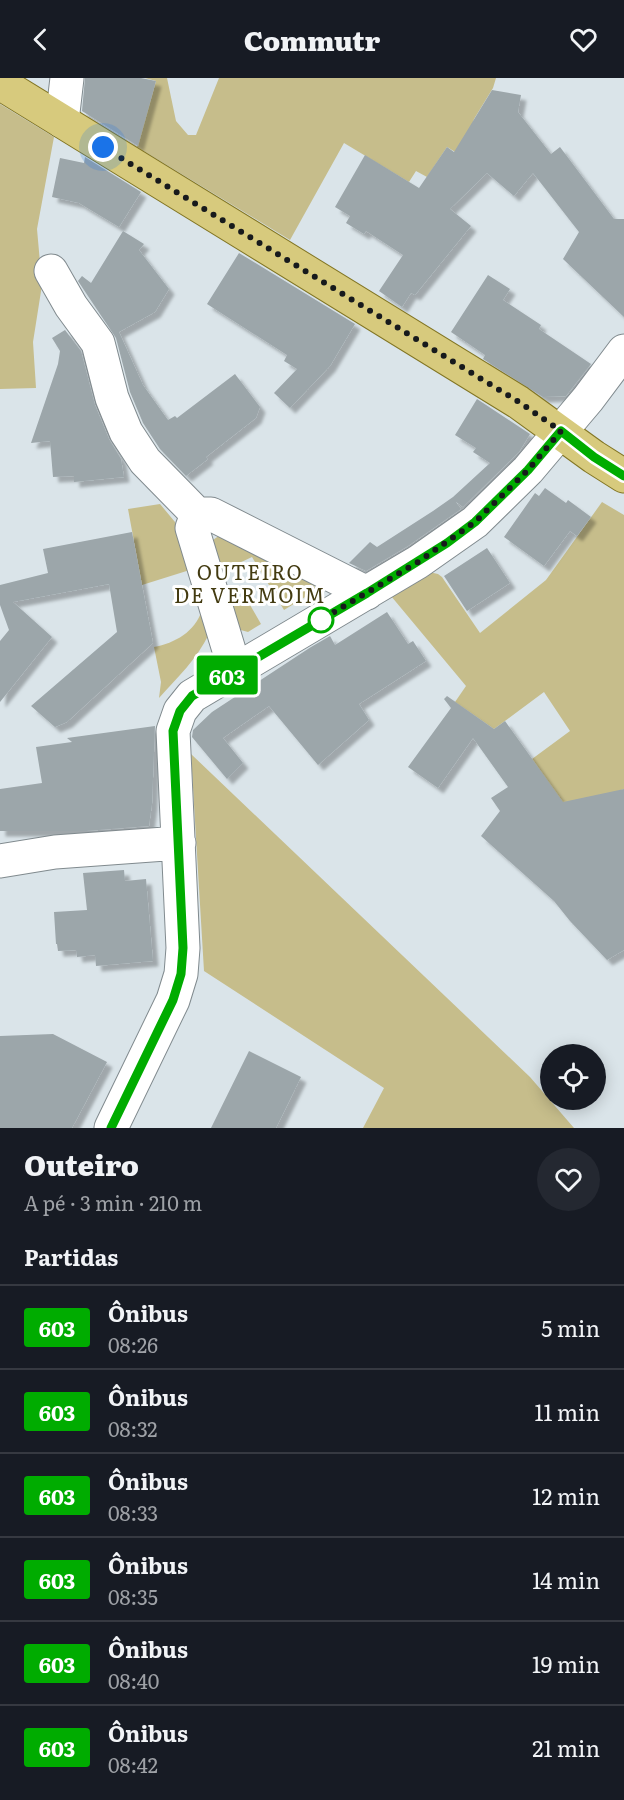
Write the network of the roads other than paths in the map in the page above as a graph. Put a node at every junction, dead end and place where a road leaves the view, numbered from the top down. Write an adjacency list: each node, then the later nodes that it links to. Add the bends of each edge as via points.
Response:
1 (67, 78): 3 (street)
2 (0, 83): 3 (main road)
3 (62, 121): 6 (main road)
4 (51, 271): 8 (street, via 98,343 112,398 126,432 145,461)
5 (624, 351): 6 (street)
6 (561, 431): 7 (main road); 9 (street, via 475,522)
7 (624, 476)
8 (197, 514): 9 (street, via 211,514); 10 (street, via 192,528)
9 (367, 593): 10 (street)
10 (235, 670): 11 (street, via 192,696 180,711 173,731)
11 (179, 843): 12 (street, via 55,852); 13 (street, via 181,974 173,1000)
12 (0, 861)
13 (111, 1128)

